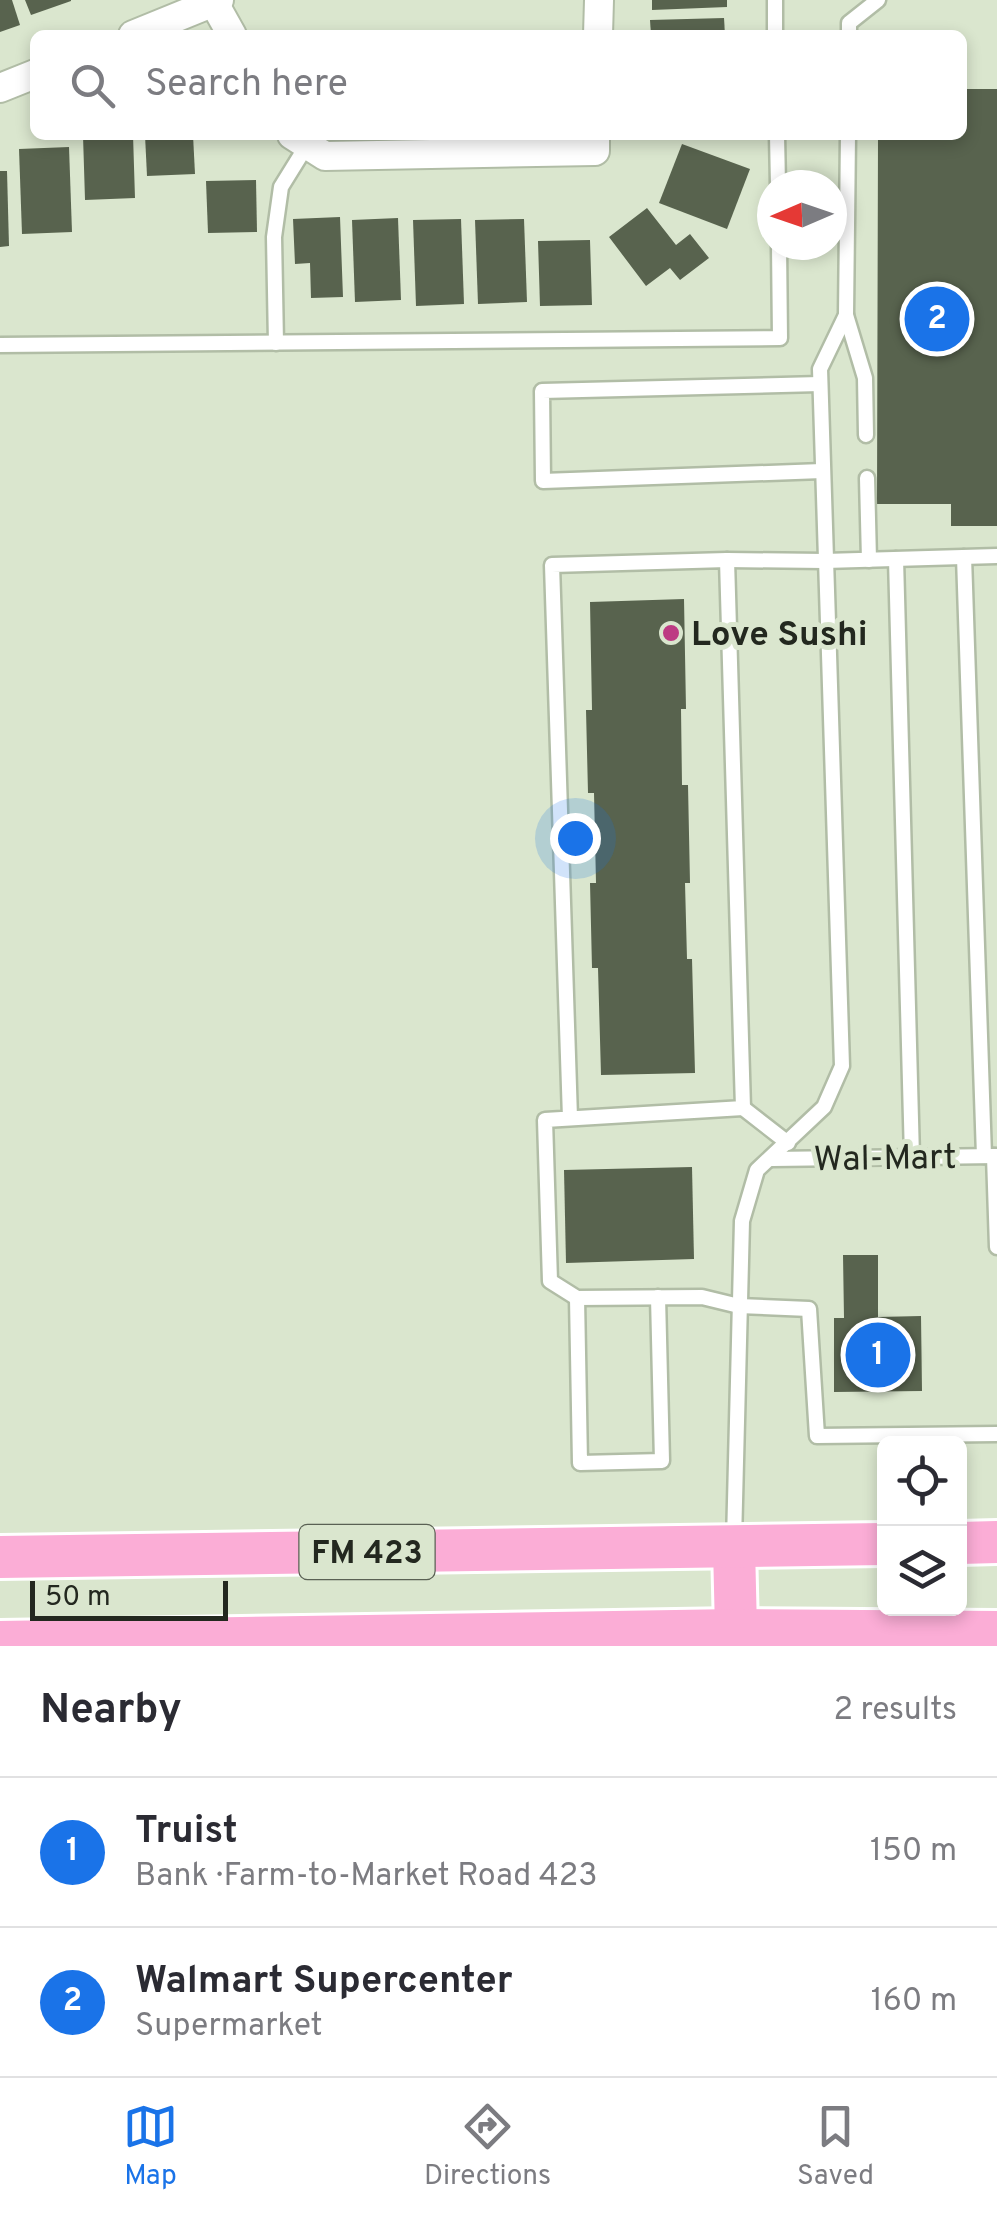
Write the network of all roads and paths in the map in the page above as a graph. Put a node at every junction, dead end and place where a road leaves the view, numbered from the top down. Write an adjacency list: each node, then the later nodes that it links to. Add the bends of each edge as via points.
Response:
1 (599, 0): 7 (street)
2 (775, 0): 8 (lane)
3 (878, 0): 9 (lane)
4 (216, 1): 5 (street); 6 (street)
5 (145, 30)
6 (230, 30)
7 (598, 30)
8 (775, 30)
9 (849, 30)
10 (30, 76): 11 (street)
11 (0, 88)
12 (300, 140): 13 (street, via 325,156 595,151); 19 (lane, via 280,187 274,237)
13 (595, 140)
14 (777, 140): 16 (lane)
15 (848, 140): 18 (lane)
16 (778, 170)
17 (778, 260): 19 (lane, via 780,338)
18 (846, 315): 21 (lane, via 820,369); 22 (lane, via 865,378)
19 (276, 343): 20 (lane)
20 (0, 346)
21 (820, 384): 23 (lane); 23 (lane, via 542,391 543,481)
22 (866, 435)
23 (822, 471): 30 (lane)
24 (867, 478): 28 (lane)
25 (997, 556): 26 (lane)
26 (964, 557): 29 (lane); 34 (lane)
27 (727, 560): 30 (lane); 31 (lane); 32 (lane, via 552,565)
28 (870, 560): 29 (lane); 30 (lane)
29 (896, 560): 35 (lane)
30 (824, 561): 33 (lane, via 842,1066 824,1107)
31 (742, 1108): 32 (lane); 33 (lane)
32 (570, 1118): 39 (lane, via 544,1120 550,1281)
33 (788, 1142): 36 (lane)
34 (992, 1156): 35 (lane, Wal-Mart); 37 (lane)
35 (912, 1157): 36 (lane, Wal-Mart)
36 (772, 1159): 41 (lane, via 757,1170 742,1221)
37 (997, 1226): 38 (lane)
38 (997, 1247)
39 (578, 1298): 40 (lane); 40 (lane, via 580,1463 662,1461)
40 (658, 1298): 41 (lane, via 702,1296)
41 (739, 1306): 42 (lane, via 809,1309 817,1436); 46 (lane)
42 (997, 1434)
43 (997, 1542): 44 (main road)
44 (967, 1543)
45 (877, 1544): 46 (main road, FM 423)
46 (734, 1547): 47 (main road, FM 423); 49 (main road)
47 (0, 1558)
48 (997, 1632): 49 (main road)
49 (738, 1638): 50 (main road)
50 (518, 1640): 51 (main road)
51 (0, 1642)

